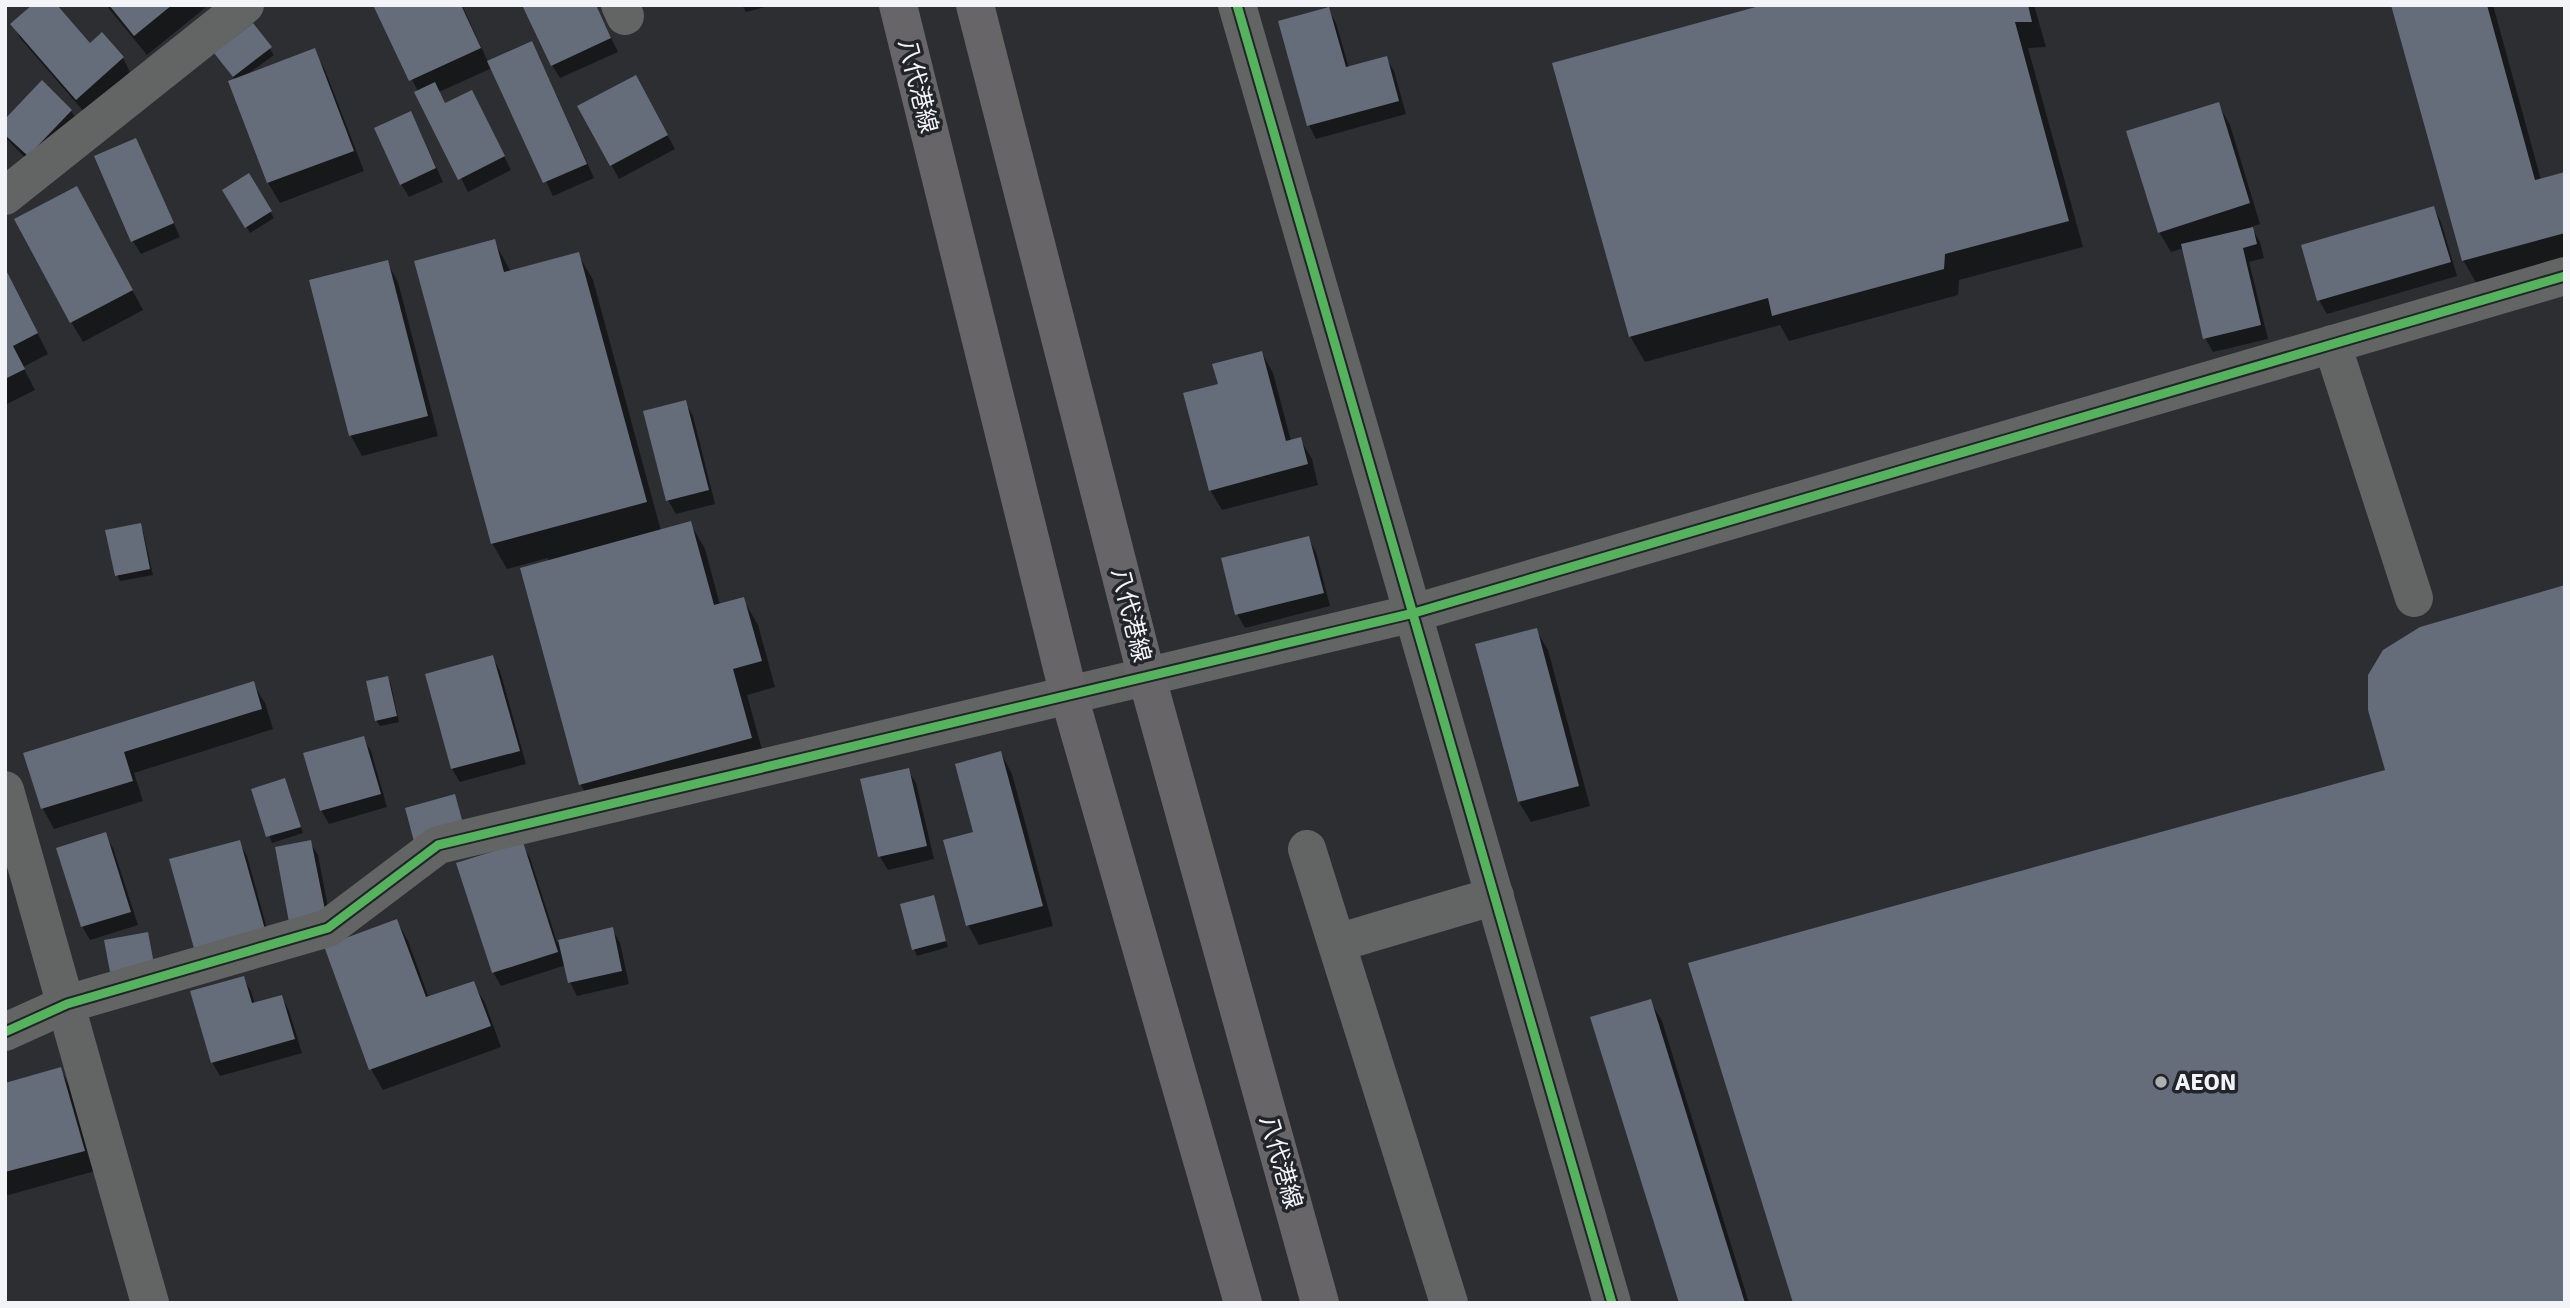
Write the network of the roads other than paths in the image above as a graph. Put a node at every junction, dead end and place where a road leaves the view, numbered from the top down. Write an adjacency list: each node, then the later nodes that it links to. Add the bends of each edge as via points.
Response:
1 (245, 5): 5 (street)
2 (898, 5): 11 (main road, 八代港線)
3 (975, 5): 10 (main road, 八代港線)
4 (1237, 5): 9 (street)
5 (5, 195)
6 (2565, 276): 7 (street)
7 (2332, 344): 8 (street); 9 (street)
8 (2414, 598)
9 (1414, 613): 10 (street); 14 (street)
10 (1147, 678): 11 (street); 20 (main road, 八代港線)
11 (1069, 696): 16 (street, via 438,845 328,928); 19 (main road, 八代港線)
12 (5, 790): 16 (street)
13 (1307, 849): 15 (street)
14 (1495, 896): 15 (street); 22 (street)
15 (1337, 943): 21 (street)
16 (67, 1004): 17 (street); 18 (street)
17 (5, 1032)
18 (149, 1303)
19 (1243, 1303)
20 (1320, 1303)
21 (1449, 1303)
22 (1612, 1303)

